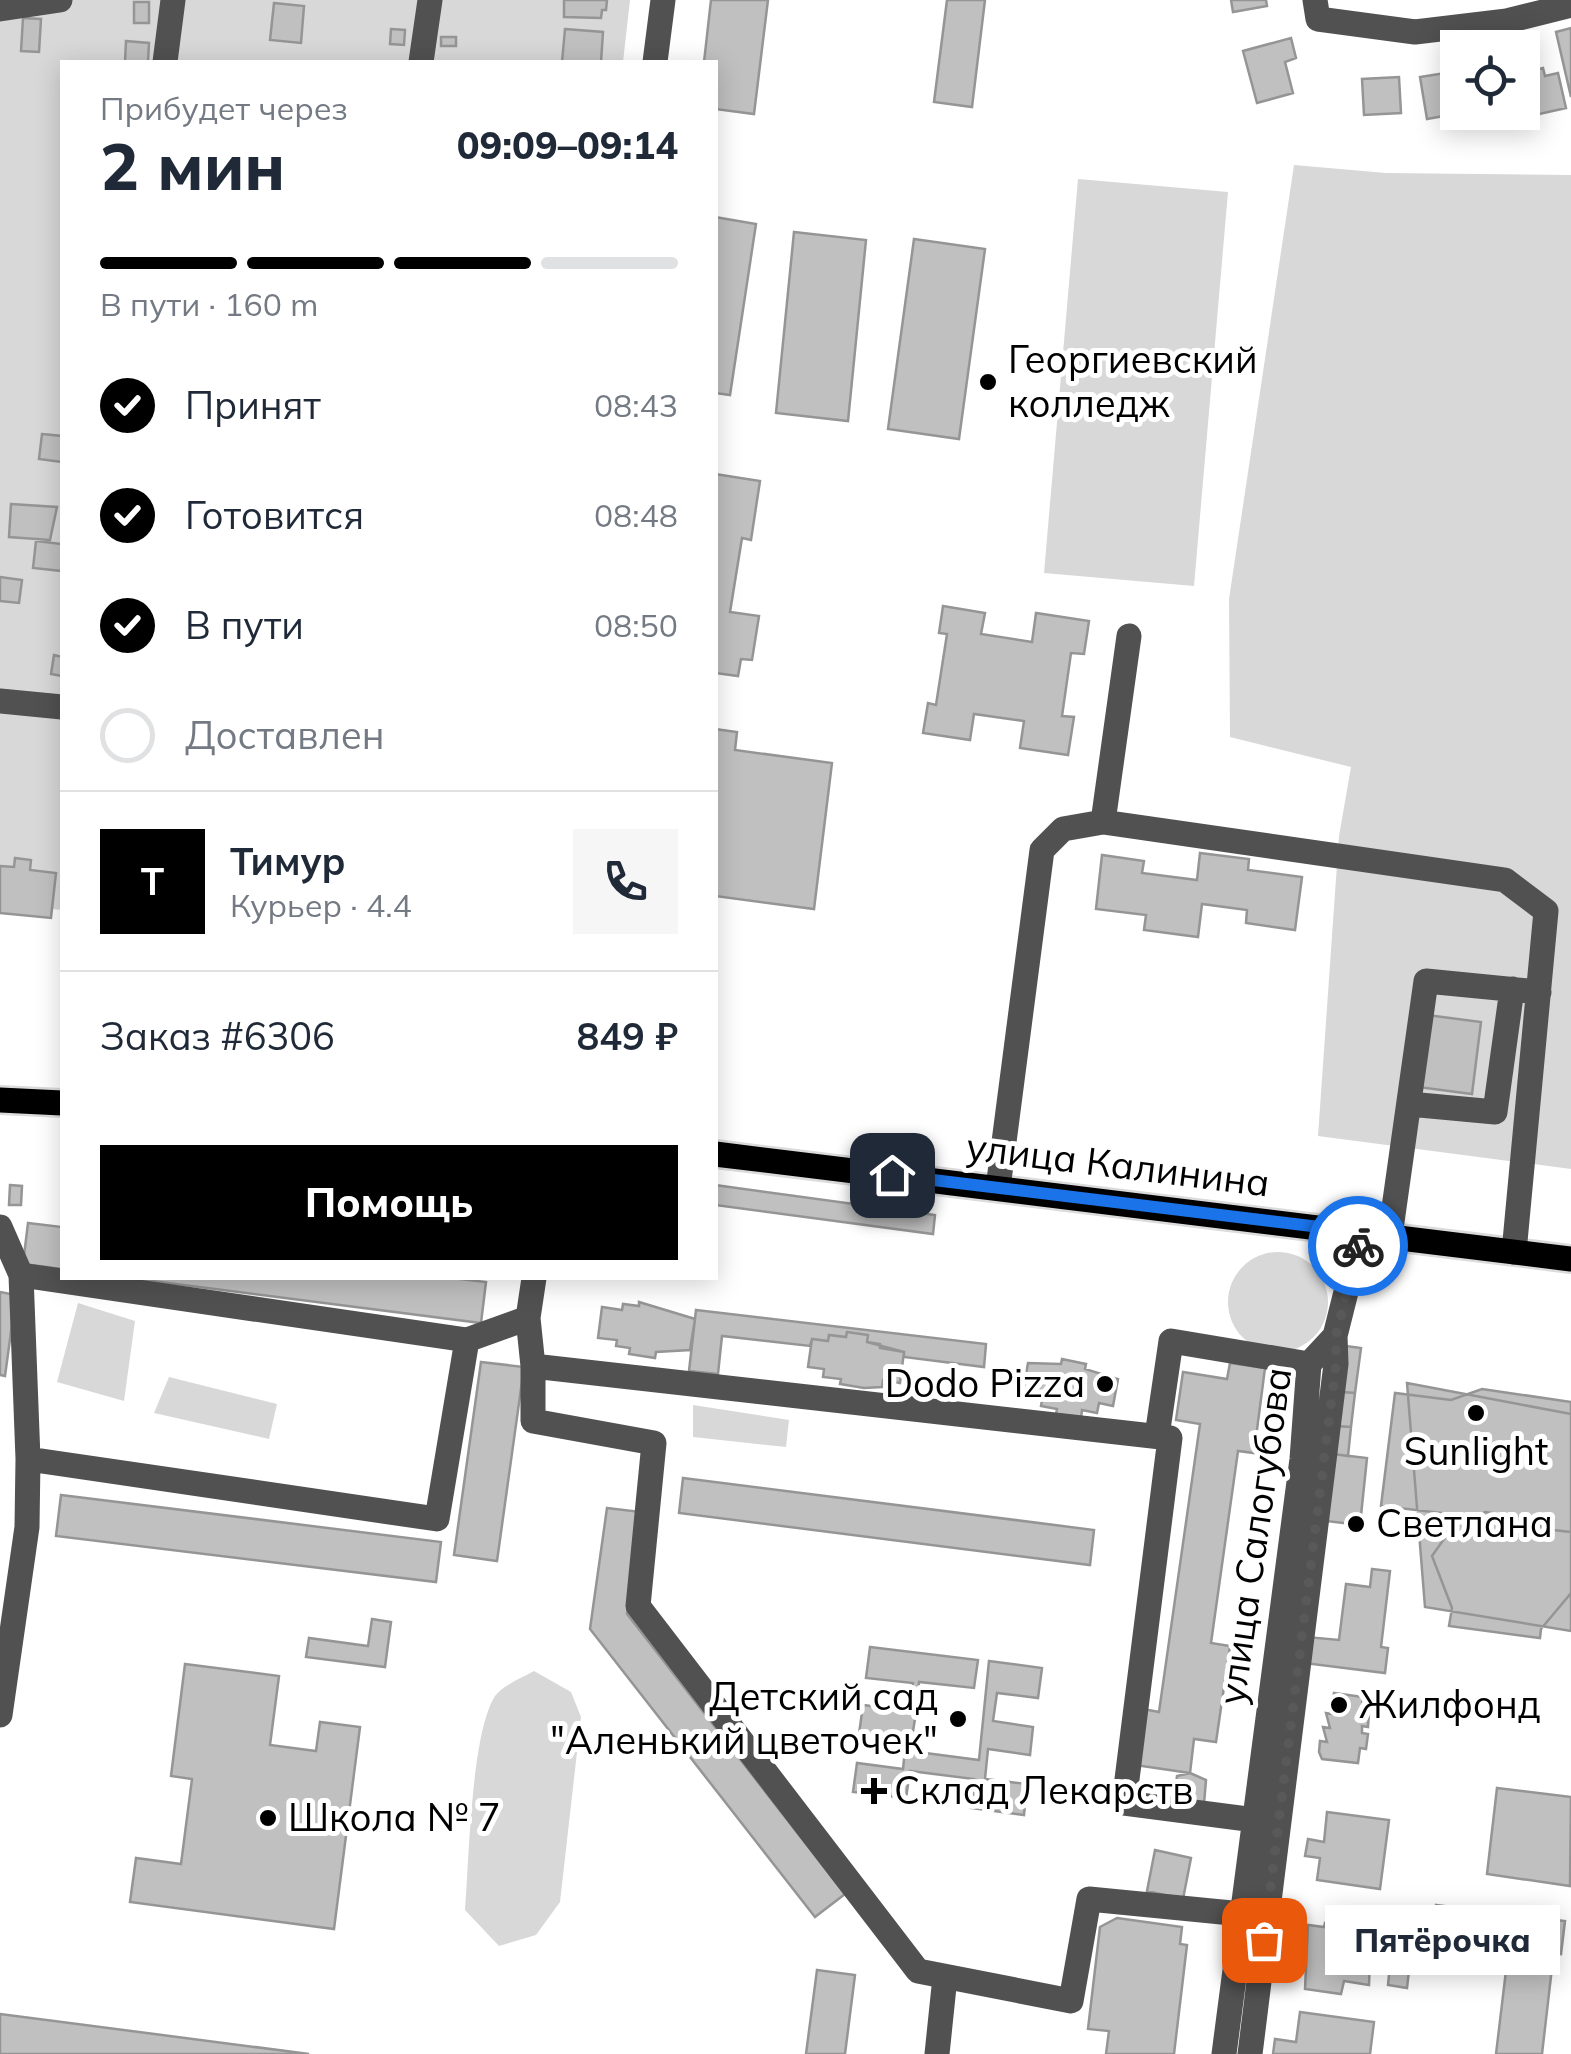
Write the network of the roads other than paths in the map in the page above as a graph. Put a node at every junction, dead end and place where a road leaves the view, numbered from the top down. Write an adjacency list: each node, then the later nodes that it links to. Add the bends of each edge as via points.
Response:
1 (60, 0): 7 (street)
2 (172, 0): 8 (street)
3 (430, 0): 9 (street)
4 (663, 0): 10 (street)
5 (1315, 0): 6 (street, via 1318,19 1415,32 1507,21)
6 (1571, 4)
7 (0, 8)
8 (166, 60)
9 (421, 60)
10 (655, 60)
11 (1129, 636): 14 (street)
12 (0, 702): 13 (street)
13 (60, 707)
14 (1103, 822): 16 (street, via 1505,880 1546,912); 21 (street, via 1063,829 1042,850)
15 (1512, 989): 16 (street); 19 (street, via 1426,981); 19 (street, via 1496,1112)
16 (1539, 992): 25 (street)
17 (0, 1100): 18 (main road)
18 (60, 1103)
19 (1409, 1104): 24 (street)
20 (718, 1154): 21 (main road, улица Калинина)
21 (998, 1188): 23 (main road, улица Калинина)
22 (0, 1227): 27 (street)
23 (1361, 1232): 24 (main road, улица Калинина); 30 (street)
24 (1390, 1236): 25 (main road, улица Калинина)
25 (1514, 1252): 26 (main road, улица Калинина)
26 (1571, 1259)
27 (21, 1275): 31 (street); 35 (street)
28 (534, 1280): 29 (street)
29 (528, 1318): 31 (street); 33 (street)
30 (1336, 1336): 32 (street, улица Салогубова); 42 (street, улица Салогубова)
31 (467, 1340): 35 (street, via 437,1519)
32 (1309, 1364): 34 (street, via 1171,1342); 37 (street, улица Салогубова)
33 (533, 1366): 34 (street); 39 (street, via 532,1421 654,1443 638,1606 918,1972)
34 (1156, 1436): 37 (street, via 1170,1438 1124,1803)
35 (28, 1459): 36 (street, via 26,1527)
36 (0, 1714)
37 (1255, 1820): 38 (street, улица Салогубова)
38 (1242, 1914): 39 (street, via 1090,1899 1071,2001); 41 (street, улица Салогубова)
39 (945, 1977): 40 (street)
40 (936, 2054)
41 (1224, 2054)
42 (1250, 2054)

